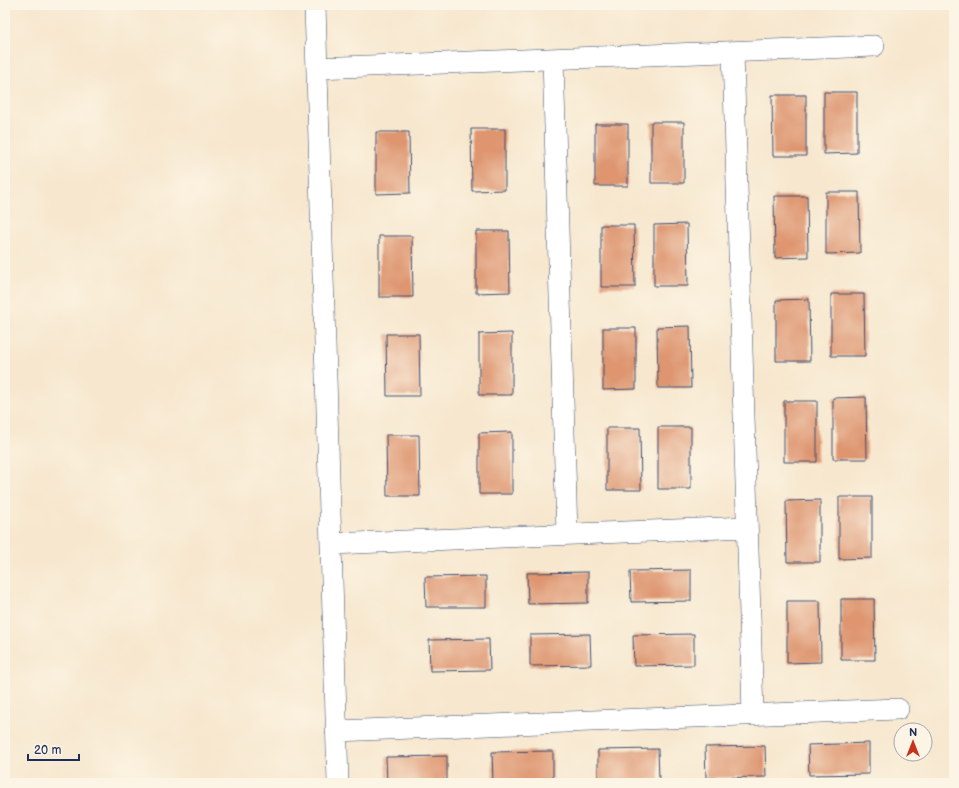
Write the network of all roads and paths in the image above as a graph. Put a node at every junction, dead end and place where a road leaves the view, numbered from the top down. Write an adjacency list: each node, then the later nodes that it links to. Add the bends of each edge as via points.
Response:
1 (315, 5): 5 (lane)
2 (874, 46): 3 (lane)
3 (733, 52): 4 (lane); 6 (lane)
4 (553, 59): 5 (lane); 7 (lane)
5 (317, 68): 8 (lane)
6 (747, 527): 7 (lane); 10 (lane)
7 (567, 534): 8 (lane)
8 (331, 544): 11 (lane)
9 (898, 709): 10 (lane)
10 (753, 715): 11 (lane)
11 (336, 731): 12 (lane)
12 (338, 783)

